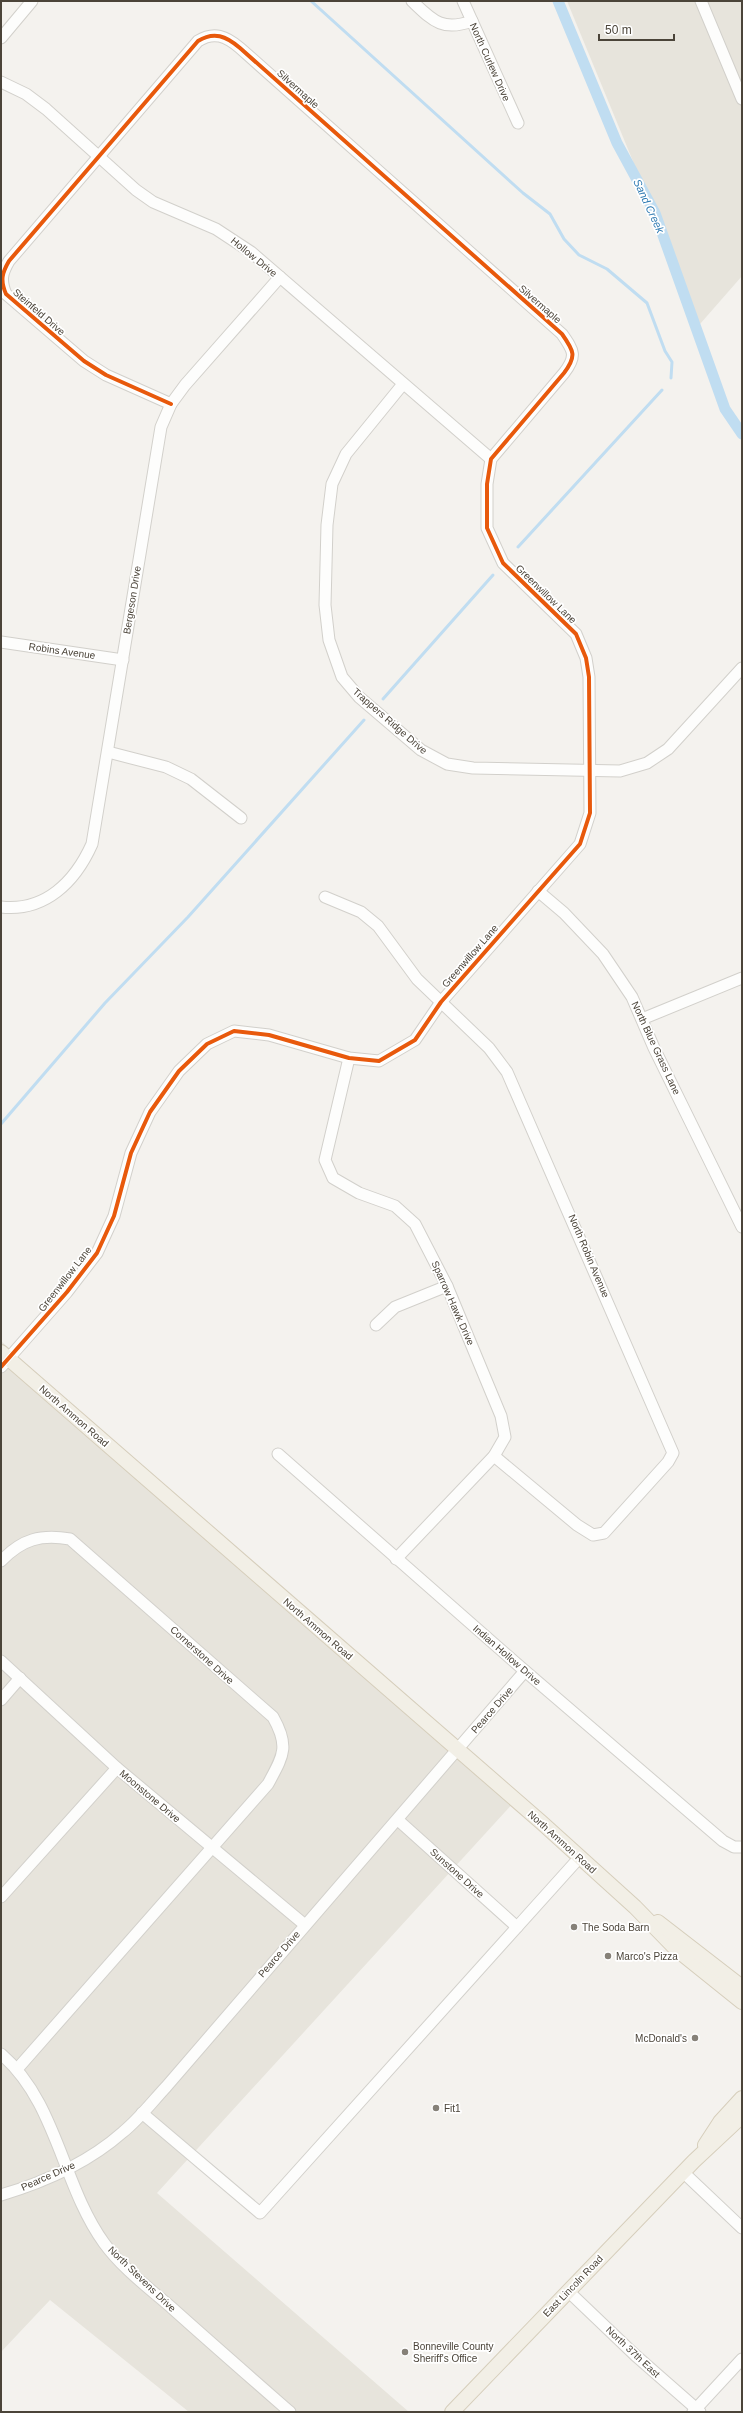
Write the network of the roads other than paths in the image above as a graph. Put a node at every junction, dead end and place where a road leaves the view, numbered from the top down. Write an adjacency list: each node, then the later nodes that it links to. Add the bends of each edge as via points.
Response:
1 (32, 1): 6 (street)
2 (412, 1): 5 (street, via 438,24 462,25)
3 (463, 1): 5 (street, North Curlew Drive)
4 (701, 1): 8 (street)
5 (472, 21): 9 (street, North Curlew Drive)
6 (1, 38)
7 (1, 82): 10 (street, Hollow Drive, via 26,94 41,105)
8 (742, 99)
9 (518, 123)
10 (100, 156): 11 (street, Hollow Drive, via 136,190 153,202 233,239); 13 (street, Steinfeld Drive, via 9,261 2,273 1,284 6,294 106,376); 14 (street, Silvermaple, via 198,41 208,35 229,38 562,334 572,347 573,361)
11 (280, 277): 12 (street, Hollow Drive); 13 (street, Bergeson Drive)
12 (403, 384): 14 (street, Hollow Drive); 19 (street, Trappers Ridge Drive, via 346,454 332,484 327,525 325,605 329,640 342,677 359,697 421,750 447,764 473,768)
13 (171, 404): 16 (street, Bergeson Drive, via 161,427)
14 (491, 459): 19 (street, Greenwillow Lane, via 486,508 487,528 495,549 517,579 576,634 586,658 589,677)
15 (1, 642): 16 (street, Robins Avenue)
16 (123, 660): 18 (street, Bergeson Drive)
17 (742, 668): 19 (street, Trappers Ridge Drive, via 668,749 647,763 620,771)
18 (108, 752): 20 (street, via 166,767 208,791); 23 (street, Bergeson Drive, via 92,844 79,869 55,895 34,905)
19 (590, 772): 21 (street, Greenwillow Lane, via 590,813 580,844)
20 (241, 818)
21 (538, 891): 25 (street, Greenwillow Lane); 26 (street, North Blue Grass Lane, via 564,913 603,954 632,997)
22 (325, 897): 25 (street, North Robin Avenue, via 361,912 378,926 417,979)
23 (1, 907)
24 (742, 978): 26 (street)
25 (441, 1002): 27 (street, Greenwillow Lane, via 414,1040 379,1061); 33 (street, North Robin Avenue, via 489,1048 507,1072 673,1453 668,1462 608,1528 593,1535 577,1525)
26 (642, 1019): 28 (street, North Blue Grass Lane)
27 (349, 1058): 29 (street, Sparrow Hawk Drive, via 325,1160 333,1178 358,1193 396,1206 415,1224); 31 (street, Greenwillow Lane, via 269,1035 234,1031 208,1044 179,1072 150,1112 132,1154 114,1216 97,1253 67,1292)
28 (742, 1227)
29 (448, 1286): 30 (street, via 395,1307); 33 (street, Sparrow Hawk Drive, via 501,1416 505,1437)
30 (376, 1325)
31 (4, 1359): 40 (main road, North Ammon Road)
32 (278, 1454): 34 (street, Indian Hollow Drive)
33 (494, 1456): 34 (street, Sparrow Hawk Drive)
34 (396, 1559): 37 (street, Indian Hollow Drive)
35 (1, 1561): 44 (street, Cornerstone Drive, via 29,1540 50,1536 70,1539 273,1717 282,1734 282,1758 268,1784)
36 (1, 1661): 38 (street, Moonstone Drive)
37 (525, 1671): 40 (street, Pearce Drive); 43 (street, Indian Hollow Drive, via 723,1841 734,1847)
38 (20, 1678): 39 (street); 41 (street, Moonstone Drive)
39 (1, 1700)
40 (456, 1751): 42 (street, Pearce Drive); 45 (main road, North Ammon Road)
41 (117, 1768): 44 (street, Moonstone Drive); 46 (street)
42 (398, 1820): 48 (street, Pearce Drive); 49 (street, Sunstone Drive)
43 (742, 1847)
44 (212, 1848): 48 (street, Moonstone Drive); 53 (street, Cornerstone Drive)
45 (580, 1857): 47 (main road, North Ammon Road); 49 (street)
46 (1, 1897)
47 (634, 1907): 50 (main road, North Ammon Road, via 676,1935); 51 (main road, North Ammon Road, via 676,1949)
48 (305, 1924): 55 (street, Pearce Drive)
49 (517, 1927): 55 (street, via 260,2213)
50 (742, 1987)
51 (742, 2002)
52 (1, 2054): 53 (street, North Stevens Drive)
53 (18, 2068): 58 (street, North Stevens Drive, via 42,2108)
54 (742, 2098): 57 (main road, East Lincoln Road, via 720,2122)
55 (142, 2112): 58 (street, Pearce Drive, via 124,2132)
56 (742, 2116): 57 (main road, East Lincoln Road)
57 (694, 2161): 59 (main road, East Lincoln Road)
58 (67, 2170): 60 (street, Pearce Drive); 65 (street, North Stevens Drive, via 104,2243 139,2279)
59 (684, 2173): 61 (street); 62 (main road, East Lincoln Road)
60 (1, 2195)
61 (742, 2228)
62 (568, 2291): 64 (street, North 37th East); 66 (main road, East Lincoln Road)
63 (742, 2359): 64 (street)
64 (696, 2411)
65 (290, 2412)
66 (452, 2412)

